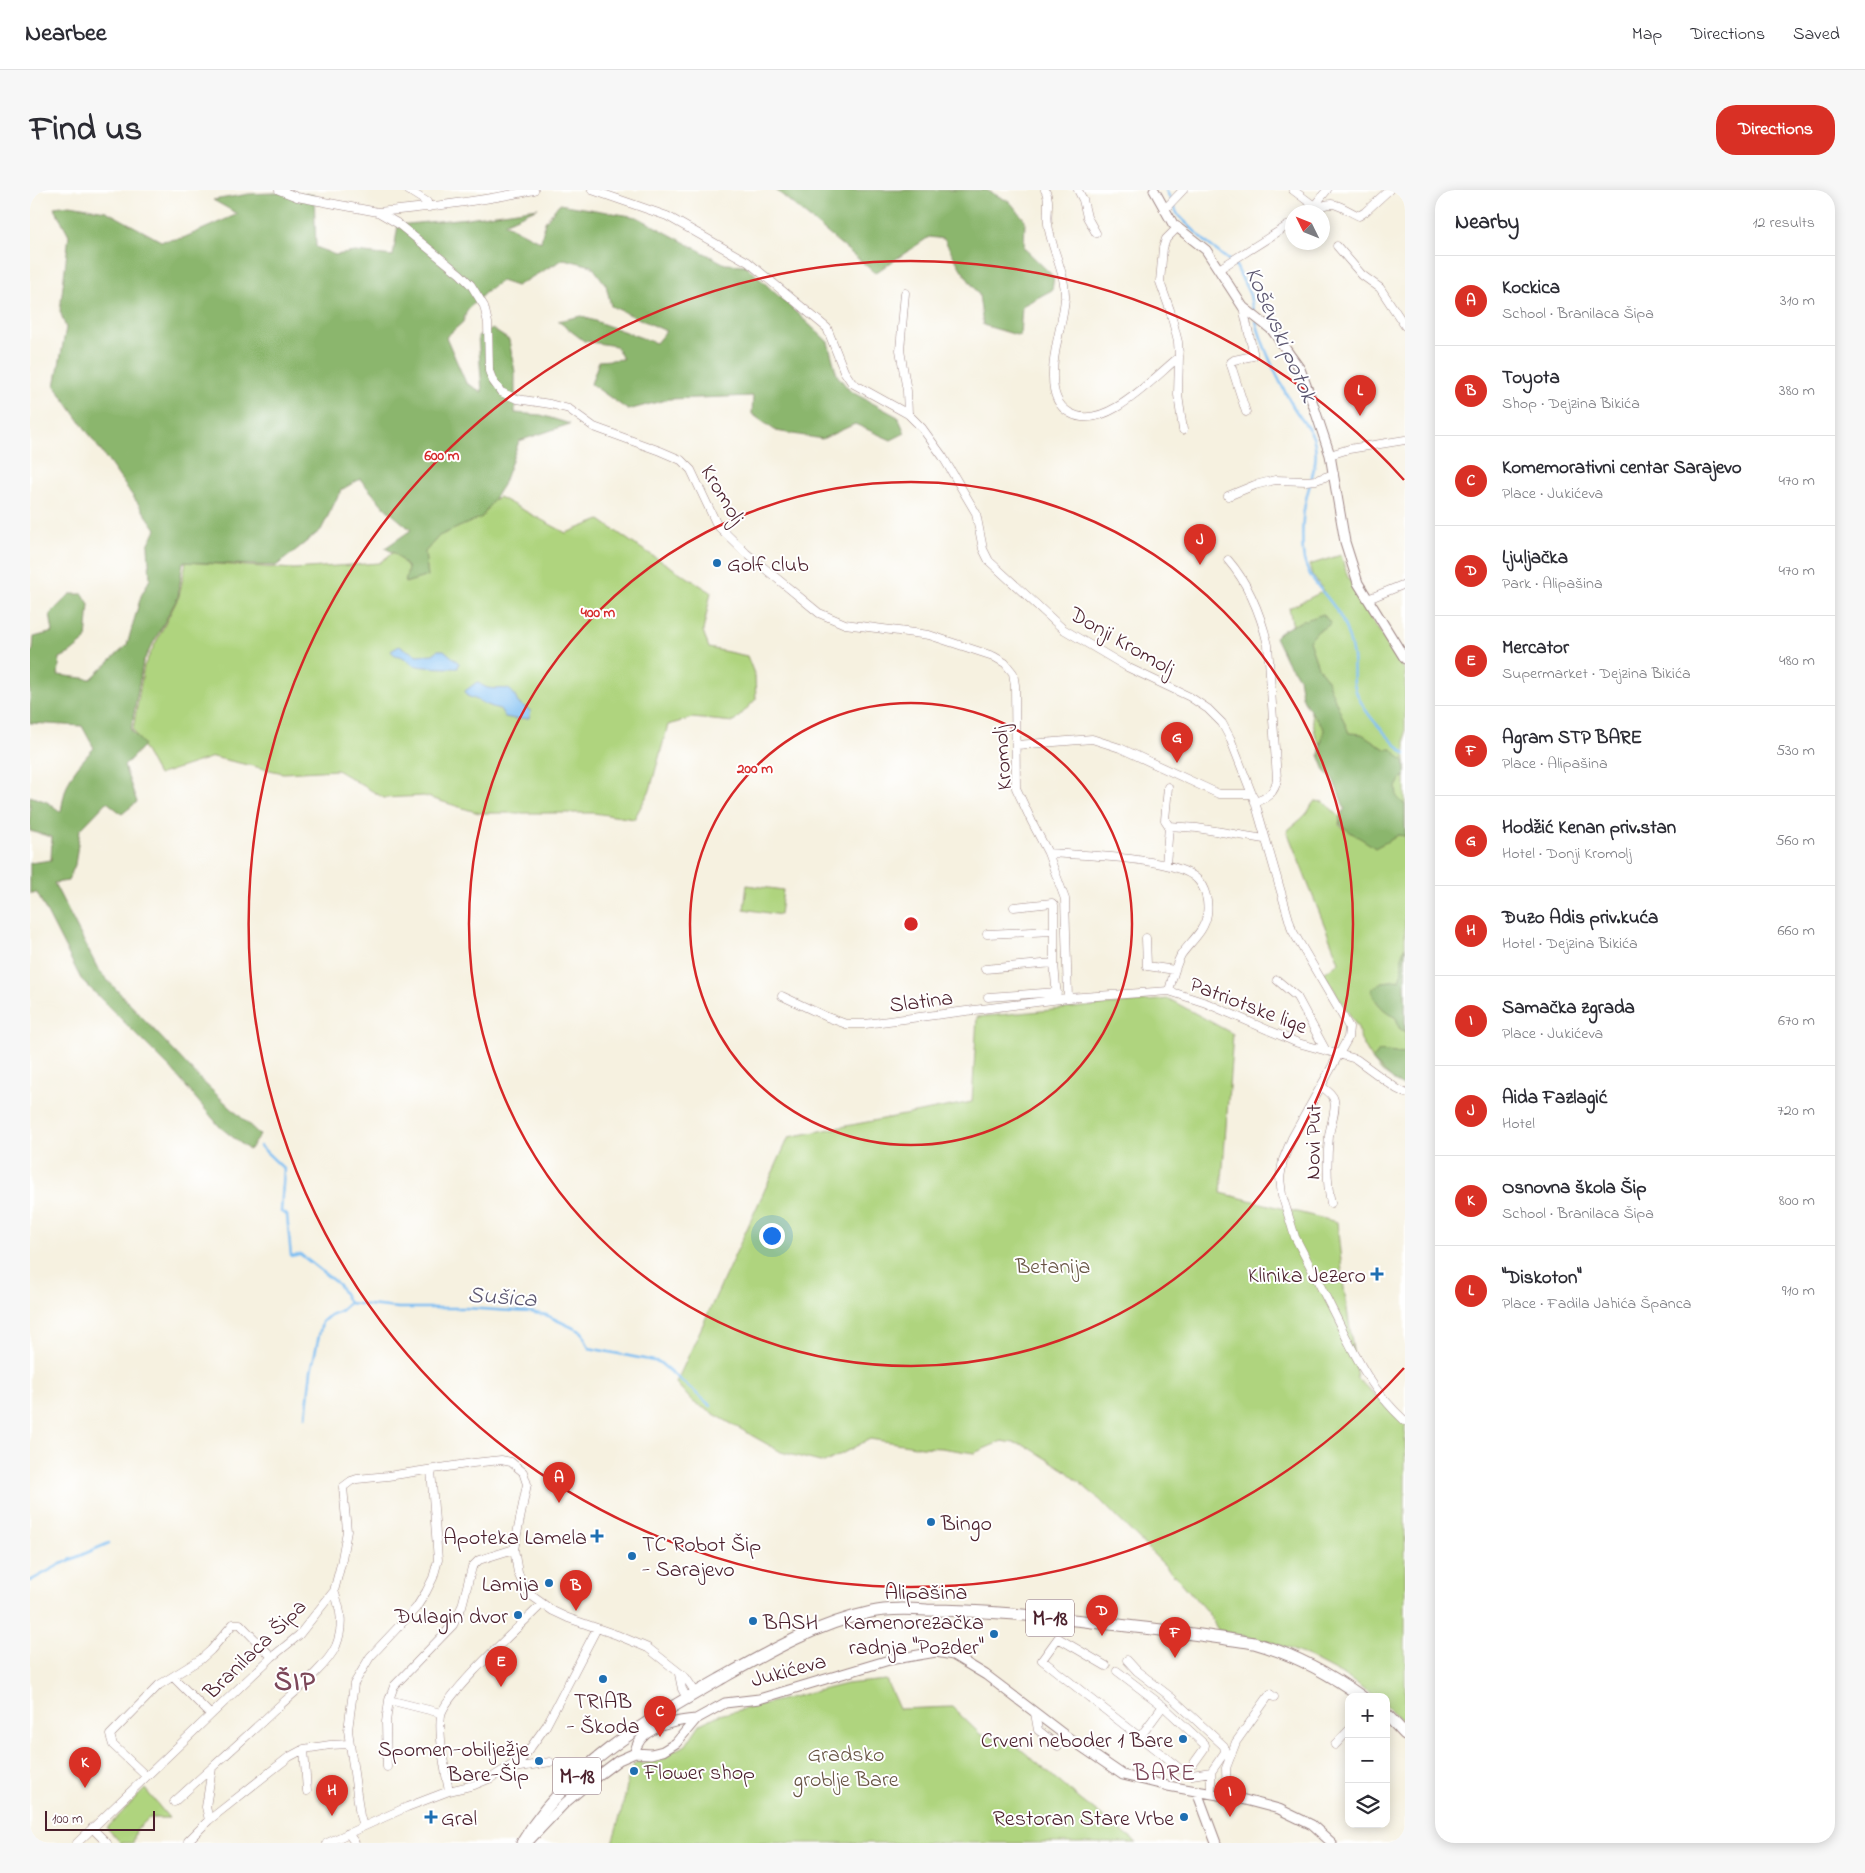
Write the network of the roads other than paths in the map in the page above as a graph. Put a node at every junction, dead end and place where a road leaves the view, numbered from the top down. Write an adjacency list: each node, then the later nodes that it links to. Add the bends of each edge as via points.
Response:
1 (280, 190): 17 (street, Kromolj, via 296,197)
2 (408, 190): 15 (street, via 427,202)
3 (534, 190): 15 (street)
4 (592, 190): 28 (street, Donji Kromolj, via 667,216 748,262 826,328 852,383)
5 (1045, 190): 26 (street, via 1052,244 1064,281 1065,297 1053,376 1054,392 1061,405 1077,417 1102,415 1134,395)
6 (1078, 190): 19 (street)
7 (1154, 190): 16 (street)
8 (1292, 190): 12 (street)
9 (1327, 190): 13 (street)
10 (1390, 190): 14 (street, via 1359,216 1340,204)
11 (1180, 193): 16 (street)
12 (1309, 205)
13 (1317, 205)
14 (1330, 206)
15 (429, 207): 17 (street)
16 (1166, 208): 20 (street)
17 (378, 212): 38 (street, Kromolj, via 471,285 484,306 488,323 489,371 501,392 517,399 569,410 594,428 681,460 691,470 717,525 819,613 845,624 929,635 1005,663 1013,672)
18 (1285, 227): 22 (street)
19 (1096, 233)
20 (1172, 233): 22 (street, via 1206,250); 26 (street, via 1160,264 1160,282 1170,310)
21 (1337, 246): 25 (street, via 1362,275 1380,288)
22 (1223, 267): 24 (street)
23 (905, 293): 28 (street, via 900,350)
24 (1245, 308): 27 (street, via 1252,356 1234,360 1230,365); 31 (street, via 1272,330 1302,375)
25 (1405, 326)
26 (1179, 357): 29 (street, via 1178,395)
27 (1246, 412)
28 (908, 414): 40 (street, Donji Kromolj, via 943,457 976,514 983,549 989,561 1063,629 1208,709 1222,723 1230,738)
29 (1183, 430)
30 (1405, 440): 31 (street)
31 (1330, 455): 32 (street)
32 (1334, 474): 33 (street, via 1316,480 1275,480); 36 (street, via 1344,542 1358,583)
33 (1228, 496)
34 (1228, 560): 41 (street, via 1245,584 1268,645 1277,779 1272,793)
35 (1405, 584): 36 (street)
36 (1368, 599): 37 (street)
37 (1405, 659)
38 (1016, 745): 40 (street, via 1092,739 1120,748 1219,794); 44 (street, Kromolj, via 1016,788)
39 (1168, 787): 42 (street, via 1165,820)
40 (1251, 794): 41 (street, Donji Kromolj)
41 (1254, 802): 43 (street, Donji Kromolj)
42 (1169, 826): 43 (street); 45 (street)
43 (1264, 839): 60 (street, Donji Kromolj, via 1292,930 1348,1027 1348,1038)
44 (1048, 853): 45 (street, via 1115,857); 58 (street, Kromolj, via 1065,900)
45 (1166, 865): 52 (street, via 1180,868 1197,879 1208,905 1203,927 1180,956)
46 (1014, 907): 47 (street, via 1052,903)
47 (1054, 931): 48 (street); 50 (street)
48 (988, 934)
49 (1146, 938): 52 (street, via 1147,966)
50 (1054, 963): 51 (street); 56 (street)
51 (985, 969)
52 (1175, 970): 54 (street)
53 (1277, 980): 59 (street, via 1297,997)
54 (1169, 991): 58 (street, Patriotske lige); 59 (street, Patriotske lige, via 1206,1003 1298,1043)
55 (782, 996): 56 (street, Slatina, via 836,1021 865,1024)
56 (1057, 996): 57 (street); 58 (street, Slatina)
57 (988, 997)
58 (1068, 998)
59 (1326, 1051): 60 (street, Patriotske lige)
60 (1338, 1054): 61 (street, Donji Kromolj); 62 (street, Patriotske lige, via 1364,1064)
61 (1321, 1086): 63 (street, Novi Put, via 1331,1094 1334,1102 1328,1164); 64 (street, Donji Kromolj, via 1283,1160 1282,1195 1295,1237 1359,1364 1390,1407)
62 (1405, 1093)
63 (1331, 1203)
64 (1405, 1421)
65 (431, 1470): 66 (street, Branilaca Šipa, via 501,1460 518,1466 527,1484); 67 (street, Branilaca Šipa, via 357,1479 343,1487 347,1531); 88 (street, via 438,1560 416,1608 370,1657 354,1684)
66 (514, 1549): 68 (street, Branilaca Šipa, via 524,1586); 78 (street, via 479,1560 472,1567 462,1606 452,1624 394,1686)
67 (334, 1591): 70 (street, Branilaca Šipa, via 299,1635); 96 (street, via 342,1628 335,1648 295,1692)
68 (542, 1604): 69 (street, Branilaca Šipa); 80 (street, via 472,1673 451,1696)
69 (597, 1628): 76 (street, Branilaca Šipa, via 648,1648 665,1660 686,1678); 97 (street, via 546,1726 523,1758)
70 (272, 1656): 74 (street, via 240,1624 232,1624 202,1659); 82 (street, Branilaca Šipa)
71 (1127, 1660): 98 (street, via 1224,1746 1225,1752)
72 (1106, 1666): 87 (street, via 1058,1638 1042,1660)
73 (1117, 1671): 79 (street)
74 (173, 1677): 82 (street); 99 (street, via 159,1685 110,1735 113,1745)
75 (1356, 1693): 76 (main road, Alipašina / M-18, via 1313,1665 1254,1644 1170,1631 952,1609 879,1611 838,1621 803,1635)
76 (692, 1696): 115 (main road, Alipašina / M-18, via 640,1726 574,1778 551,1801)
77 (1274, 1697): 104 (street, via 1270,1694 1236,1742 1226,1768)
78 (389, 1700): 80 (street); 95 (street)
79 (1163, 1706): 87 (street); 94 (street, via 1205,1745)
80 (441, 1713): 101 (street, via 440,1729)
81 (1036, 1713): 84 (street, Jukićeva, via 986,1675 953,1655 936,1652 889,1660 759,1699 730,1702); 89 (street, via 1038,1730); 102 (street, Jukićeva, via 1123,1775)
82 (210, 1714): 99 (street, Branilaca Šipa)
83 (1390, 1718): 85 (main road)
84 (696, 1719): 92 (street, Jukićeva, via 668,1748 651,1754); 92 (street, Jukićeva, via 673,1722 654,1730 640,1740)
85 (1405, 1734)
86 (1345, 1735): 90 (street)
87 (1140, 1737): 98 (street, via 1184,1772 1192,1775)
88 (349, 1744): 91 (street); 107 (street)
89 (1058, 1746)
90 (1335, 1746)
91 (304, 1749): 100 (street); 106 (street, via 289,1757)
92 (635, 1754): 116 (street, Jukićeva, via 619,1760 591,1780)
93 (550, 1762): 97 (street)
94 (1194, 1763)
95 (387, 1767)
96 (212, 1768): 105 (street); 106 (street, via 206,1807)
97 (507, 1770): 101 (street, via 474,1786)
98 (1211, 1772): 103 (street)
99 (146, 1776): 108 (street, Branilaca Šipa)
100 (307, 1791)
101 (449, 1791): 107 (street)
102 (1198, 1792): 103 (street, Jukićeva); 117 (street)
103 (1211, 1794): 104 (street, Jukićeva)
104 (1227, 1796): 118 (street, Jukićeva, via 1287,1812 1312,1826)
105 (174, 1802)
106 (209, 1820): 110 (street)
107 (363, 1826): 109 (street)
108 (92, 1828): 111 (street, Branilaca Šipa); 112 (street)
109 (348, 1833): 113 (street); 114 (street)
110 (188, 1841)
111 (77, 1843)
112 (107, 1843)
113 (327, 1843)
114 (355, 1843)
115 (522, 1843)
116 (527, 1843)
117 (1216, 1843)
118 (1332, 1843)

